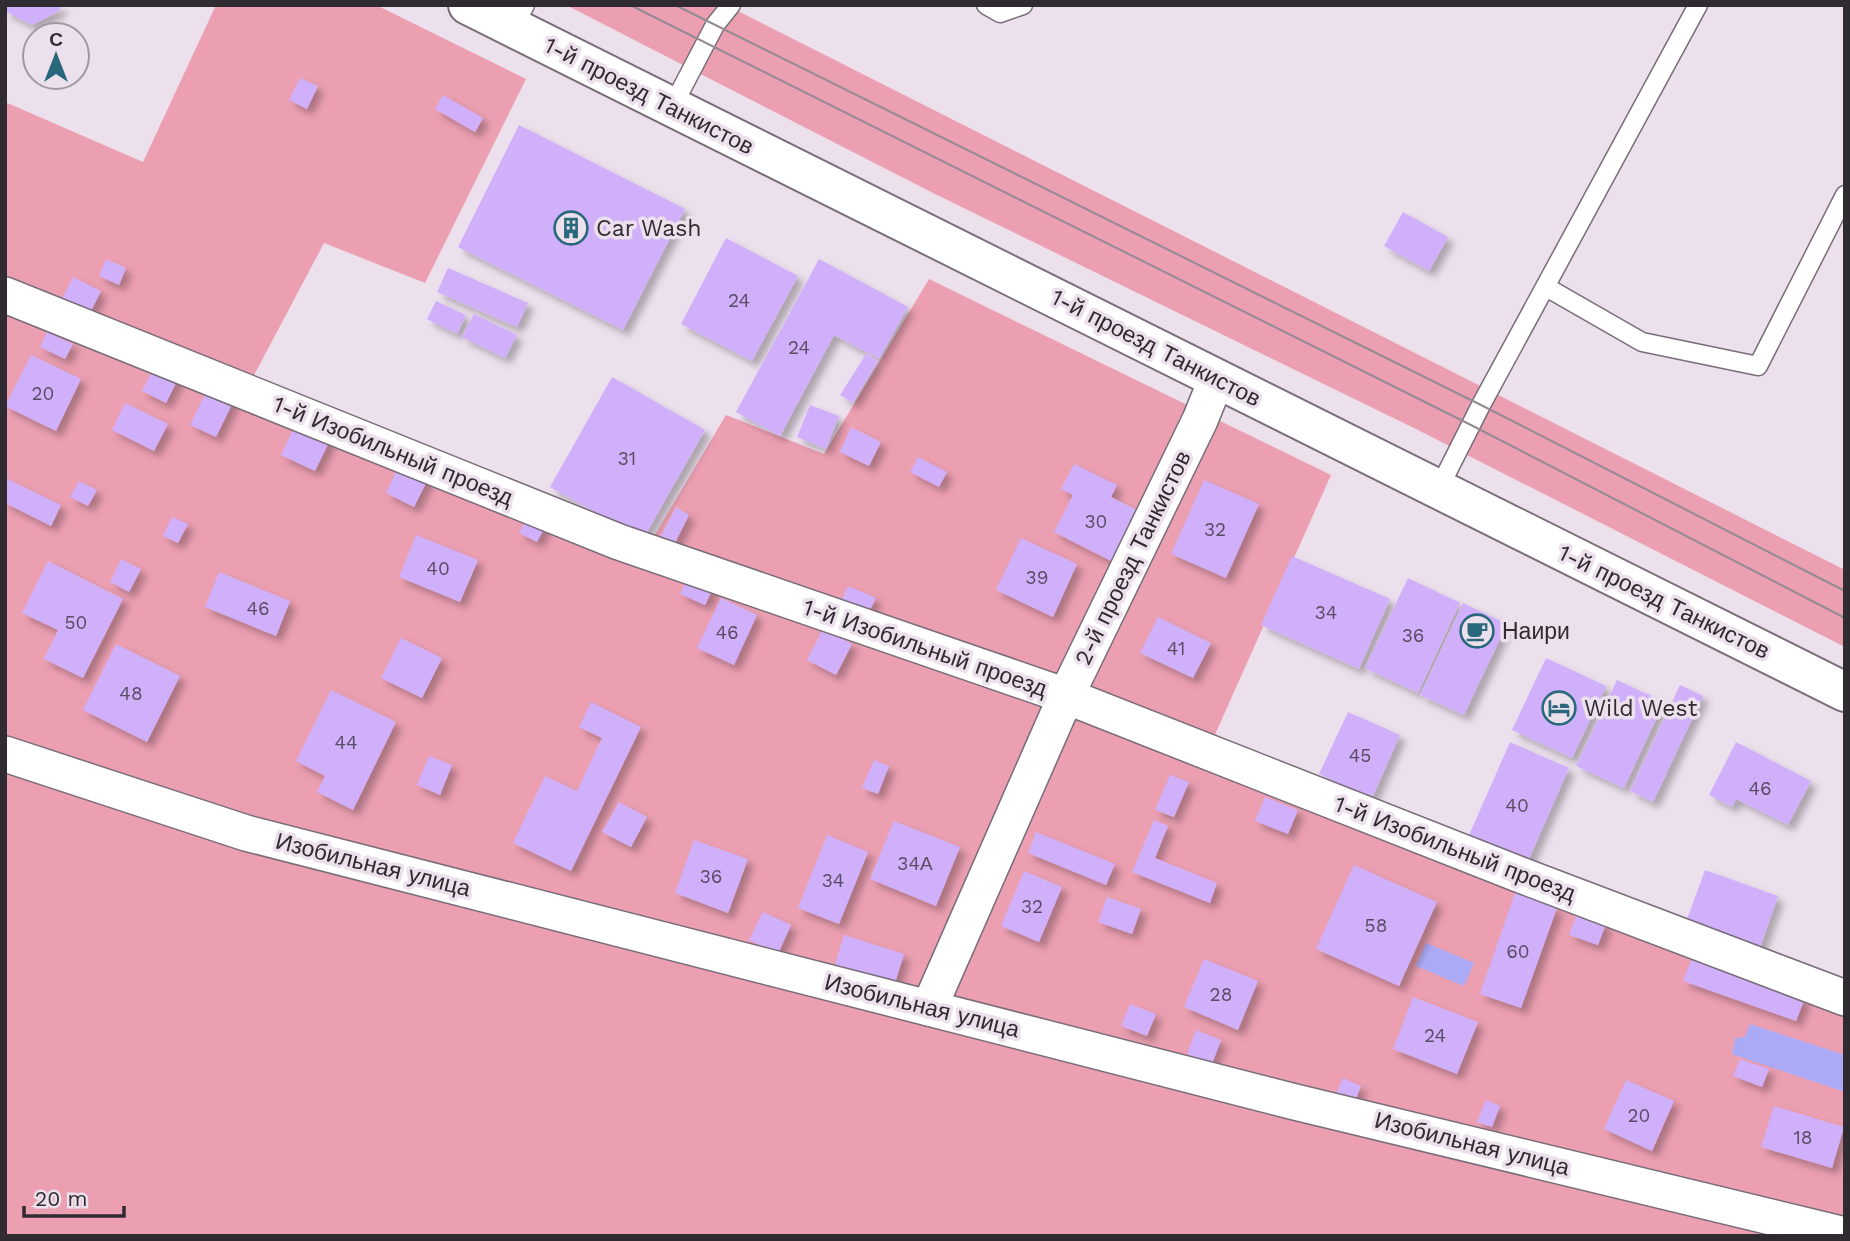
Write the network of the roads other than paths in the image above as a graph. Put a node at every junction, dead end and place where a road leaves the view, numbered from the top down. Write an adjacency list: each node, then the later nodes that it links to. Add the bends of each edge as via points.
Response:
1 (468, 5): 6 (main road, 1-й проезд Танкистов)
2 (731, 5): 7 (lane)
3 (986, 5): 4 (lane, via 1000,13)
4 (1023, 5)
5 (1698, 5): 9 (lane)
6 (519, 16): 7 (main road, 1-й проезд Танкистов)
7 (671, 109): 11 (main road, 1-й проезд Танкистов)
8 (1845, 195): 9 (lane, via 1758,366 1642,342)
9 (1546, 287): 12 (lane)
10 (5, 295): 14 (street, 1-й Изобильный проезд, via 619,542)
11 (1217, 378): 12 (main road, 1-й проезд Танкистов); 14 (street, 2-й проезд Танкистов)
12 (1438, 490): 13 (main road, 1-й проезд Танкистов)
13 (1845, 692)
14 (1066, 696): 16 (street, 1-й Изобильный проезд); 17 (street, 2-й проезд Танкистов)
15 (5, 754): 17 (street, Изобильная улица, via 246,833)
16 (1845, 998)
17 (929, 1008): 18 (street, Изобильная улица)
18 (1845, 1235)

